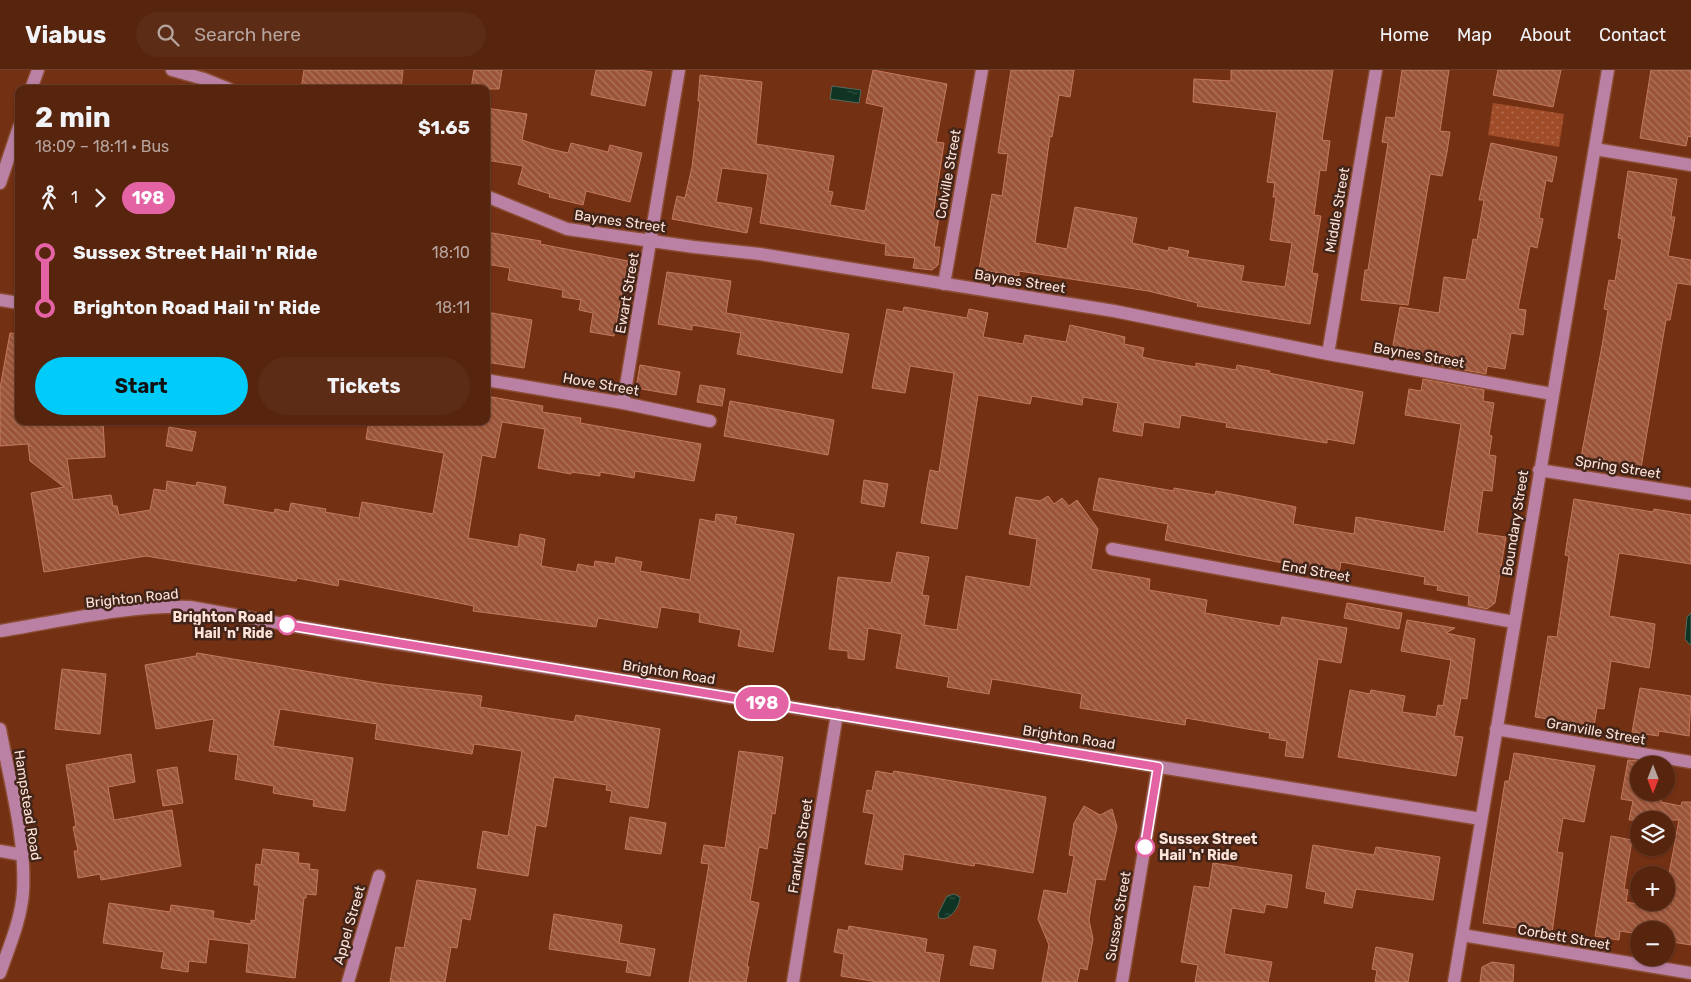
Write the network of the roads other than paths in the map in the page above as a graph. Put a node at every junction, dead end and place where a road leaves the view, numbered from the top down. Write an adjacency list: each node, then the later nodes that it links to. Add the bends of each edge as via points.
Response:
1 (38, 70): 7 (street)
2 (172, 70): 8 (street)
3 (678, 70): 14 (street, Ewart Street)
4 (982, 70): 15 (street, Colville Street)
5 (1376, 70): 18 (street, Middle Street)
6 (1608, 70): 10 (street, Boundary Street)
7 (32, 85)
8 (220, 85)
9 (15, 139): 12 (street)
10 (1595, 149): 11 (street); 20 (street, Boundary Street)
11 (1691, 166)
12 (0, 183)
13 (490, 198): 14 (street, Baynes Street, via 563,228)
14 (651, 241): 15 (street, Baynes Street, via 760,254); 21 (street, Ewart Street)
15 (944, 284): 18 (street, Baynes Street, via 1124,313)
16 (0, 300): 17 (street)
17 (15, 302)
18 (1328, 354): 20 (street, Baynes Street)
19 (490, 381): 21 (street, Hove Street)
20 (1552, 394): 23 (street, Boundary Street)
21 (623, 403): 22 (street, Hove Street)
22 (710, 421)
23 (1539, 470): 24 (street, Spring Street); 26 (street, Boundary Street)
24 (1691, 494)
25 (1112, 549): 26 (street, End Street)
26 (1514, 622): 30 (street, Boundary Street)
27 (0, 631): 28 (street, Brighton Road, via 102,615 190,607)
28 (837, 714): 32 (street, Brighton Road); 41 (street, Franklin Street)
29 (0, 729): 35 (street, Hampstead Road)
30 (1496, 729): 31 (street, Granville Street); 33 (street, Boundary Street)
31 (1691, 762)
32 (1158, 767): 33 (street, Brighton Road); 42 (street, Sussex Street)
33 (1481, 819): 37 (street, Boundary Street)
34 (0, 851): 35 (street)
35 (23, 855): 38 (street, Hampstead Road, via 23,893 18,919)
36 (379, 876): 40 (street, Appel Street)
37 (1462, 935): 39 (street, Corbett Street); 43 (street, Boundary Street)
38 (0, 973)
39 (1691, 973)
40 (348, 982)
41 (793, 982)
42 (1122, 982)
43 (1454, 982)

